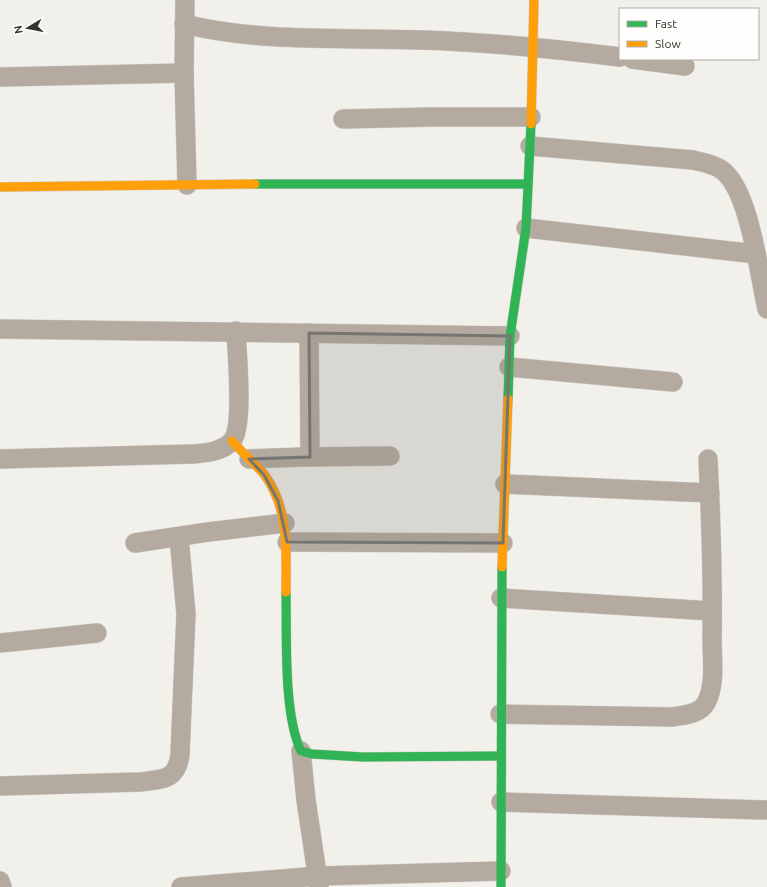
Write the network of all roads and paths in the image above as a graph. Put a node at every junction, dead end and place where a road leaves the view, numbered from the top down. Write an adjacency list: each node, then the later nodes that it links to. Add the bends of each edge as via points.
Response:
1 (184, 0): 3 (street)
2 (534, 0): 4 (street)
3 (184, 24): 4 (street, via 220,31 280,37 423,40); 8 (street)
4 (534, 46): 5 (street); 10 (street)
5 (619, 57)
6 (640, 60): 7 (street)
7 (685, 66)
8 (184, 73): 9 (street); 14 (street)
9 (0, 77)
10 (531, 117): 11 (street); 12 (street)
11 (343, 120)
12 (530, 146): 13 (street); 17 (street, via 693,160 709,164 722,170 732,182)
13 (528, 184): 14 (street); 16 (street)
14 (187, 185): 15 (street)
15 (0, 187)
16 (526, 228): 18 (street); 23 (street)
17 (759, 232): 18 (street)
18 (756, 254): 19 (street)
19 (767, 309)
20 (0, 329): 21 (street)
21 (236, 331): 22 (street); 26 (street, via 238,413 237,429)
22 (309, 333): 23 (street); 28 (street)
23 (510, 336): 24 (street)
24 (509, 367): 25 (street); 32 (street)
25 (673, 382)
26 (232, 441): 29 (street, via 208,453); 30 (street)
27 (390, 456): 28 (street)
28 (310, 457): 30 (street)
29 (0, 459)
30 (249, 459): 34 (street, via 264,475 278,502)
31 (708, 459): 33 (street)
32 (505, 484): 33 (street); 37 (street)
33 (710, 493): 39 (street)
34 (286, 533): 35 (street); 37 (street); 43 (street, via 290,709 295,743)
35 (179, 537): 36 (street); 45 (street, via 186,614 179,766 172,775 140,782)
36 (135, 543)
37 (503, 543): 38 (street)
38 (501, 598): 39 (street); 42 (street)
39 (712, 611): 42 (street, via 710,691 705,705 692,714 673,717)
40 (97, 633): 41 (street)
41 (0, 643)
42 (500, 714): 44 (street)
43 (300, 751): 44 (street, via 311,755 349,757); 50 (street)
44 (500, 756): 46 (street)
45 (0, 786)
46 (501, 802): 47 (street); 48 (street)
47 (767, 810)
48 (501, 879): 50 (street)
49 (0, 880): 51 (street)
50 (319, 882): 52 (street)
51 (2, 887)
52 (181, 887)

